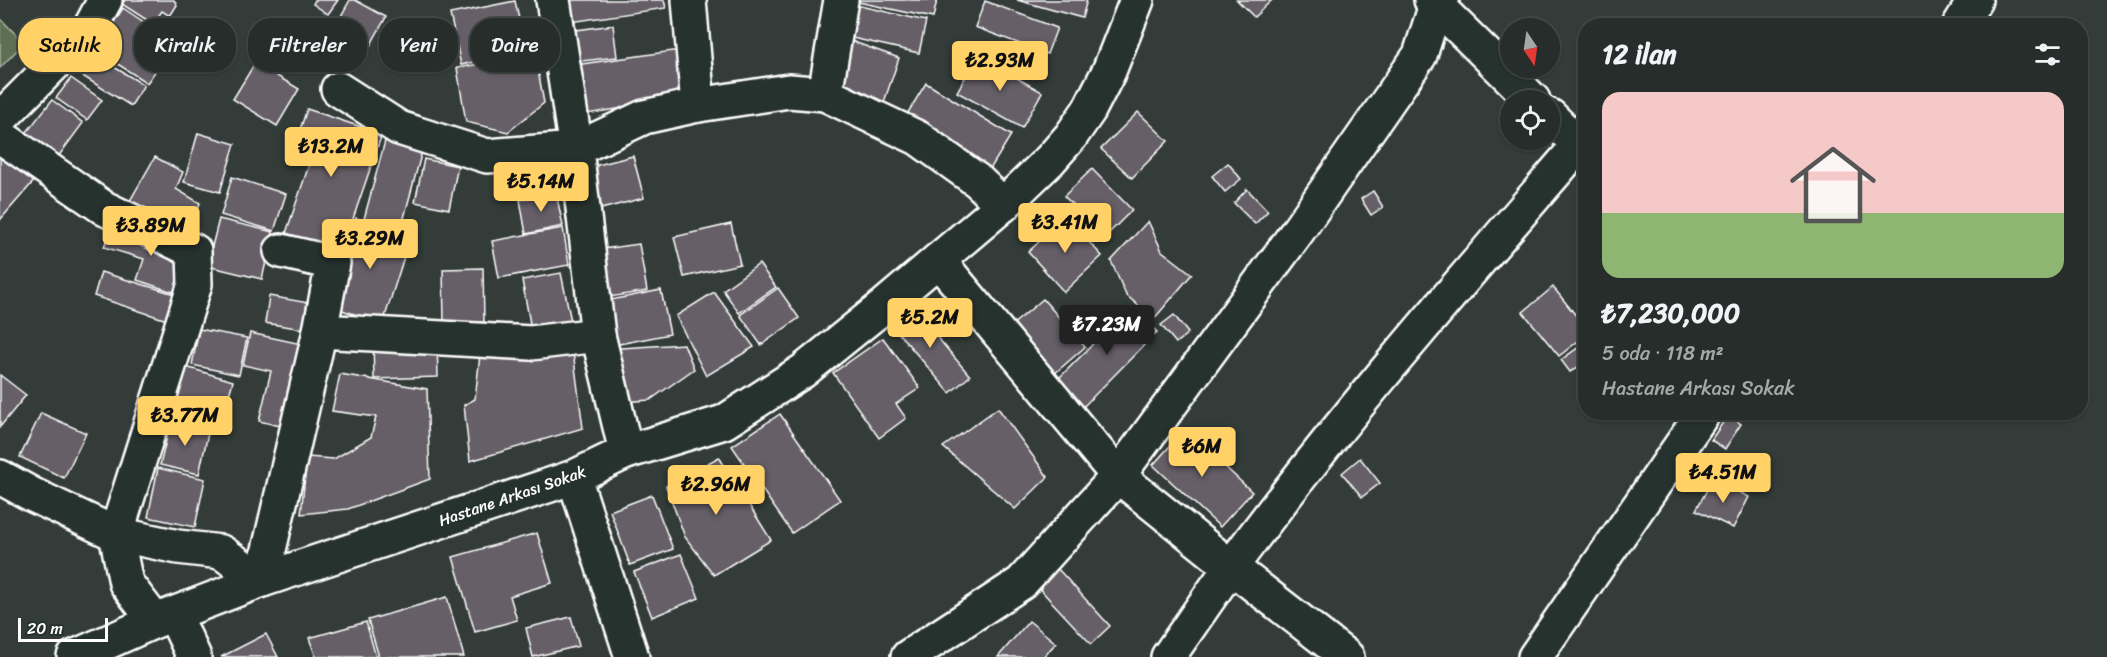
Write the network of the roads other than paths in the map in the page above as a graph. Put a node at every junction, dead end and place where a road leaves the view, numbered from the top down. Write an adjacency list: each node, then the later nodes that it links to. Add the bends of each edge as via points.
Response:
1 (88, 0): 12 (street, via 85,9)
2 (105, 0): 15 (street, via 90,28)
3 (553, 0): 19 (street)
4 (689, 0): 14 (street)
5 (841, 0): 13 (street)
6 (1137, 0): 21 (street, Hastane Arkası Sokak, via 1089,110 1050,160)
7 (1975, 0): 9 (street)
8 (1436, 2): 11 (street); 28 (street, via 1419,55 1297,232)
9 (1964, 18)
10 (338, 89): 19 (street, via 399,129 487,156)
11 (1523, 90)
12 (0, 92)
13 (825, 94): 14 (street, via 789,91); 21 (street, via 918,138 978,181)
14 (698, 105): 19 (street, via 644,117)
15 (0, 119)
16 (1560, 126): 18 (street)
17 (0, 136): 31 (street, via 104,208 194,251 195,285)
18 (1578, 145)
19 (576, 149): 25 (street)
20 (1578, 153): 32 (street, via 1428,319)
21 (1003, 205): 23 (street, Hastane Arkası Sokak)
22 (281, 251): 24 (street, via 333,263)
23 (938, 260): 27 (street, Hastane Arkası Sokak, via 803,370 724,422); 28 (street)
24 (320, 331): 25 (street, via 531,344); 33 (street)
25 (598, 335): 27 (street)
26 (1698, 420): 41 (street)
27 (626, 452): 30 (street, Hastane Arkası Sokak)
28 (1118, 476): 32 (street); 38 (street, via 1021,583)
29 (0, 477): 31 (street)
30 (574, 477): 33 (street, Hastane Arkası Sokak); 37 (street)
31 (117, 534): 33 (street, via 221,552); 34 (street, via 126,583)
32 (1231, 567): 39 (street); 40 (street)
33 (262, 580): 34 (street, Hastane Arkası Sokak)
34 (165, 617): 35 (street, Hastane Arkası Sokak); 36 (street)
35 (74, 657)
36 (194, 657)
37 (632, 657)
38 (908, 657)
39 (1168, 657)
40 (1347, 657)
41 (1535, 657)

